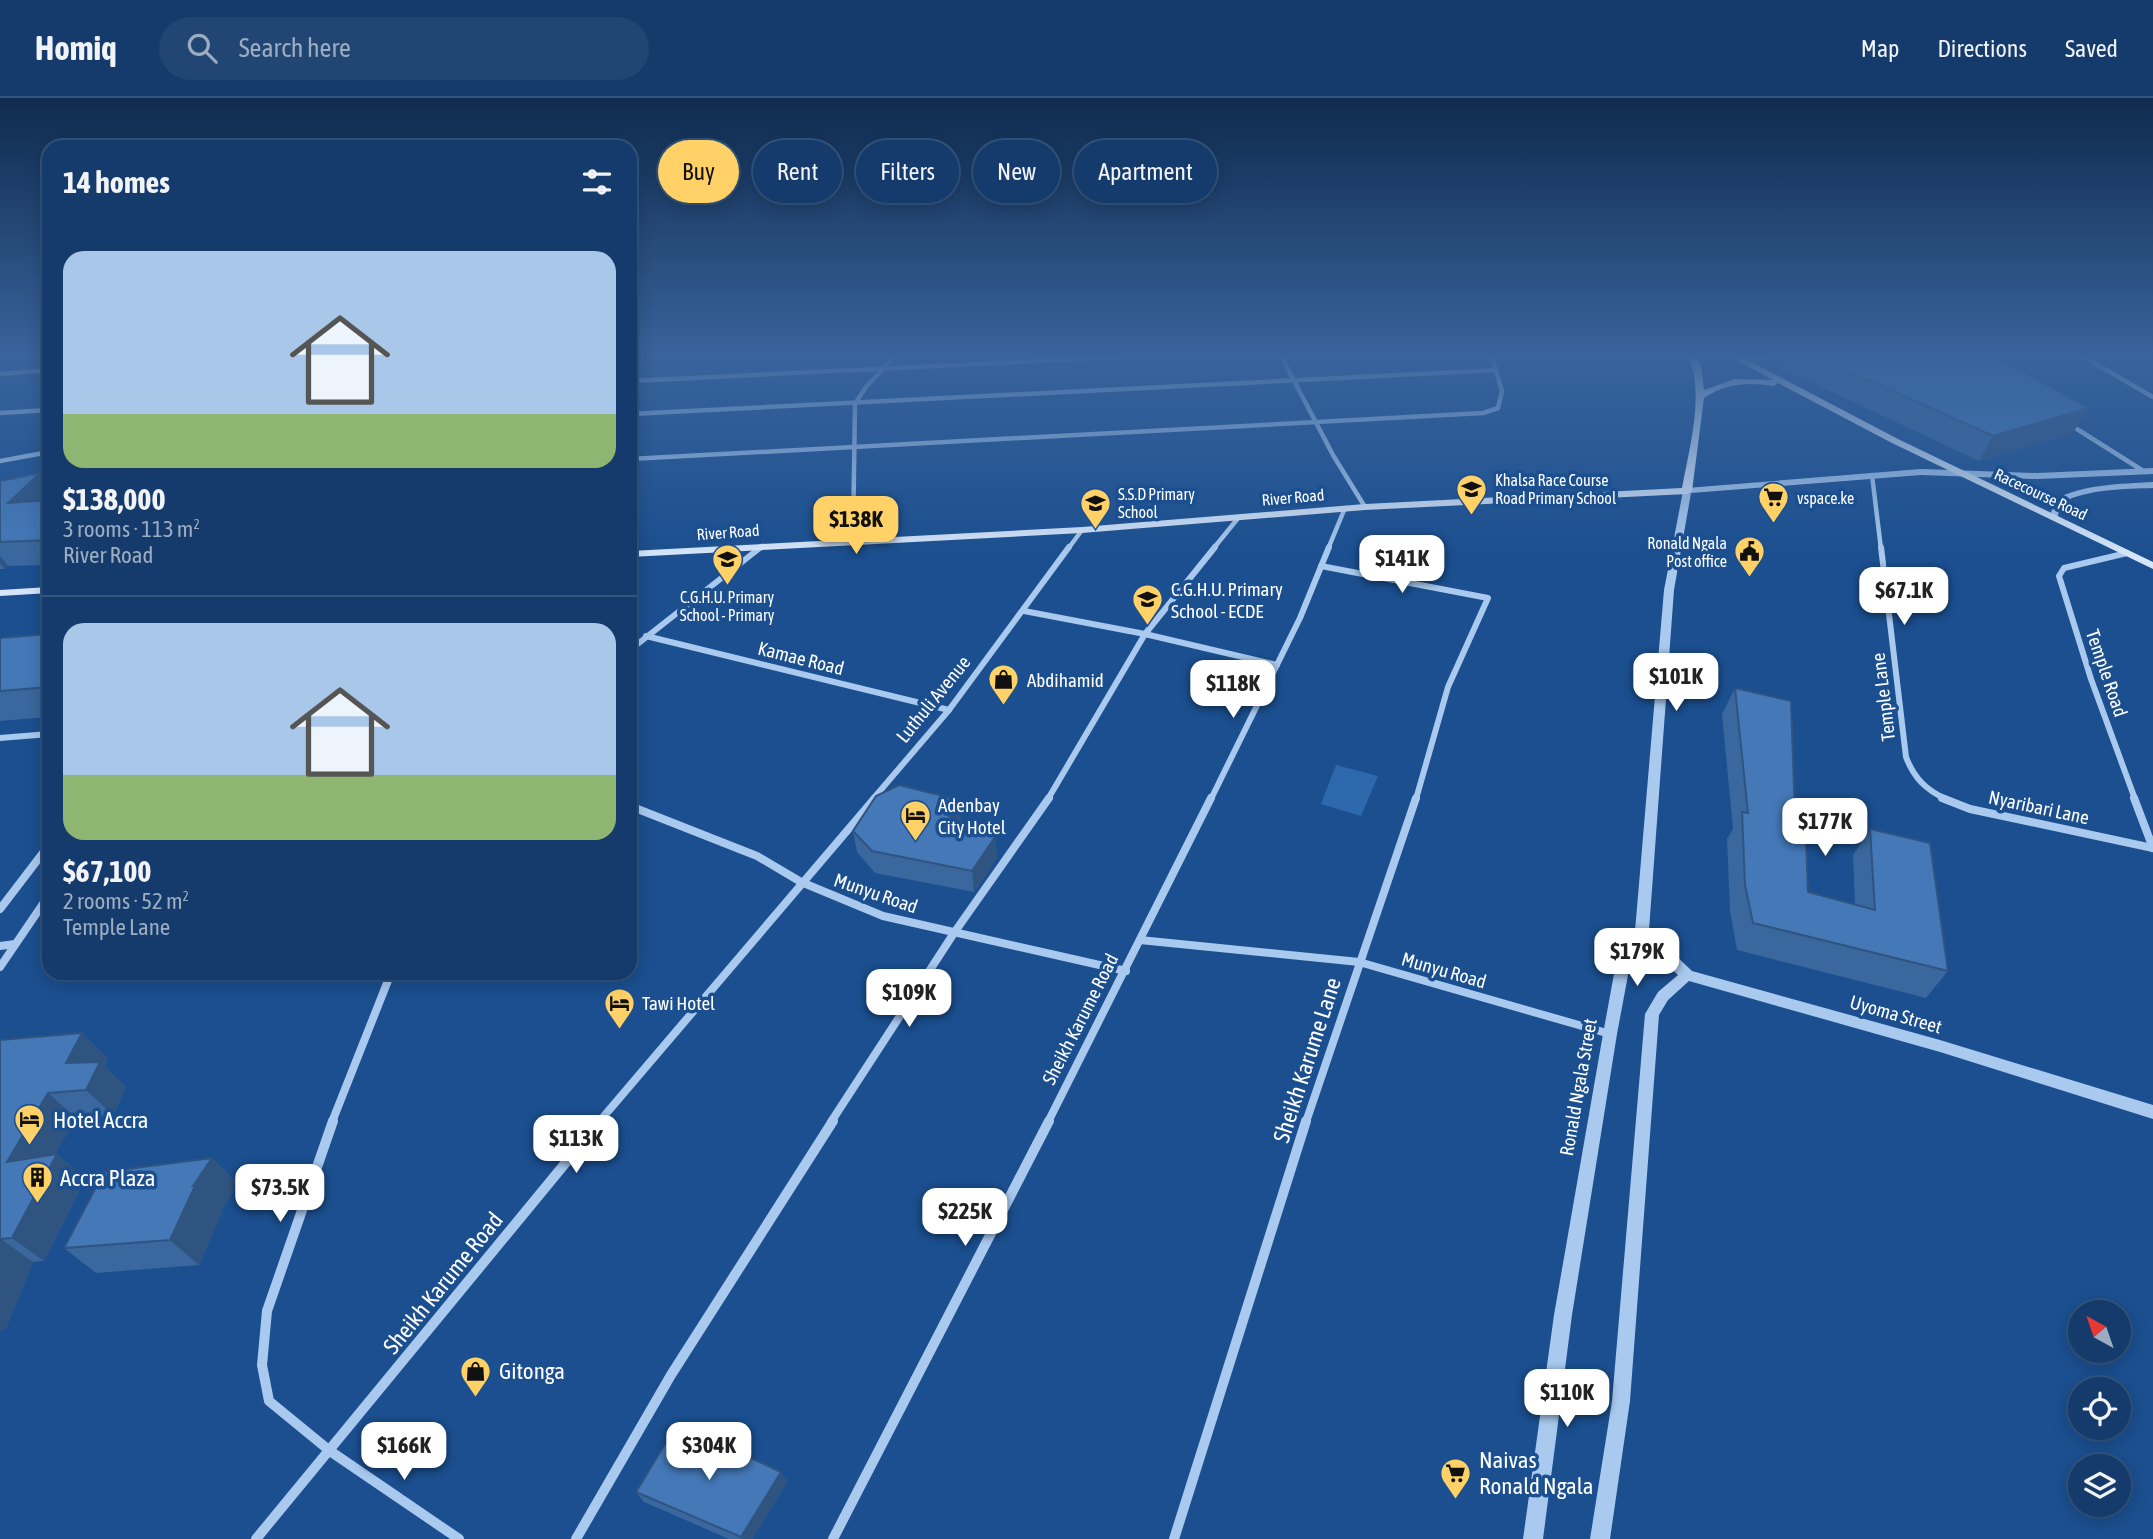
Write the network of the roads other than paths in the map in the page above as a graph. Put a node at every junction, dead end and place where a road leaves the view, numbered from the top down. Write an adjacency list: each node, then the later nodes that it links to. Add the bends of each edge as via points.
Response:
1 (855, 421): 7 (street)
2 (1328, 421): 6 (street)
3 (1696, 421): 15 (main road, Ronald Ngala Street)
4 (1858, 421): 12 (main road, Racecourse Road)
5 (2064, 421): 11 (street)
6 (1316, 422): 7 (street); 16 (street)
7 (855, 447): 9 (street); 21 (street)
8 (42, 453): 10 (street)
9 (637, 459)
10 (0, 461)
11 (2149, 472): 12 (street)
12 (1959, 473): 13 (street, River Road); 18 (main road, Racecourse Road)
13 (1872, 475): 15 (street, River Road); 37 (street, Temple Lane, via 1906,758 1911,774)
14 (2153, 485): 18 (street, via 2073,493 2058,501)
15 (1687, 491): 16 (main road, River Road); 44 (street, Ronald Ngala Street, via 1669,590)
16 (1365, 507): 17 (main road, River Road)
17 (1345, 508): 19 (main road, River Road); 25 (street, Sheikh Karume Road)
18 (2054, 516): 23 (main road, Racecourse Road)
19 (1239, 517): 20 (main road, River Road); 30 (street)
20 (1082, 530): 21 (main road, River Road); 29 (street, Luthuli Avenue)
21 (853, 540): 22 (main road, River Road)
22 (763, 546): 24 (main road, River Road); 31 (street)
23 (2127, 553): 26 (main road, Racecourse Road); 39 (street, Temple Road, via 2064,568 2059,576)
24 (637, 554)
25 (1321, 566): 33 (street, Sheikh Karume Road); 49 (street, Sheikh Karume Lane, via 1488,598 1448,687 1427,766)
26 (2153, 566)
27 (42, 590): 28 (main road)
28 (0, 593)
29 (1024, 611): 30 (street); 34 (street, Luthuli Avenue)
30 (1145, 634): 33 (street); 45 (street, via 1052,794)
31 (646, 636): 32 (street); 34 (street, Kamae Road)
32 (637, 644)
33 (1277, 664): 46 (street, Sheikh Karume Road)
34 (949, 710): 41 (street, Luthuli Avenue)
35 (42, 735): 36 (street)
36 (0, 738)
37 (1922, 786): 39 (street, Nyaribari Lane, via 1970,809)
38 (637, 808): 41 (street, Munyu Road, via 757,856)
39 (2153, 848)
40 (42, 854): 43 (street)
41 (801, 882): 45 (street, Munyu Road, via 883,916); 56 (street, Sheikh Karume Road)
42 (42, 905): 47 (street)
43 (0, 909)
44 (1642, 932): 52 (street, Uyoma Street); 54 (street, Ronald Ngala Street, via 1625,952)
45 (954, 933): 51 (street, Munyu Road); 59 (street, via 671,1376)
46 (1140, 940): 49 (street, Munyu Road); 51 (street, Sheikh Karume Road)
47 (15, 944): 48 (street); 50 (street)
48 (0, 946)
49 (1359, 962): 54 (street, Munyu Road); 61 (street, Sheikh Karume Lane)
50 (0, 967)
51 (1126, 971): 60 (street, Sheikh Karume Road)
52 (1687, 975): 55 (street, Uyoma Street); 63 (street, via 1663,996 1652,1014 1621,1401)
53 (388, 980): 56 (street, via 315,1167 267,1311 262,1364 269,1401)
54 (1610, 1034): 62 (street, Ronald Ngala Street, via 1563,1315)
55 (2153, 1112)
56 (330, 1451): 57 (street); 58 (street)
57 (256, 1539)
58 (459, 1539)
59 (576, 1539)
60 (832, 1539)
61 (1174, 1539)
62 (1533, 1539)
63 (1600, 1539)

